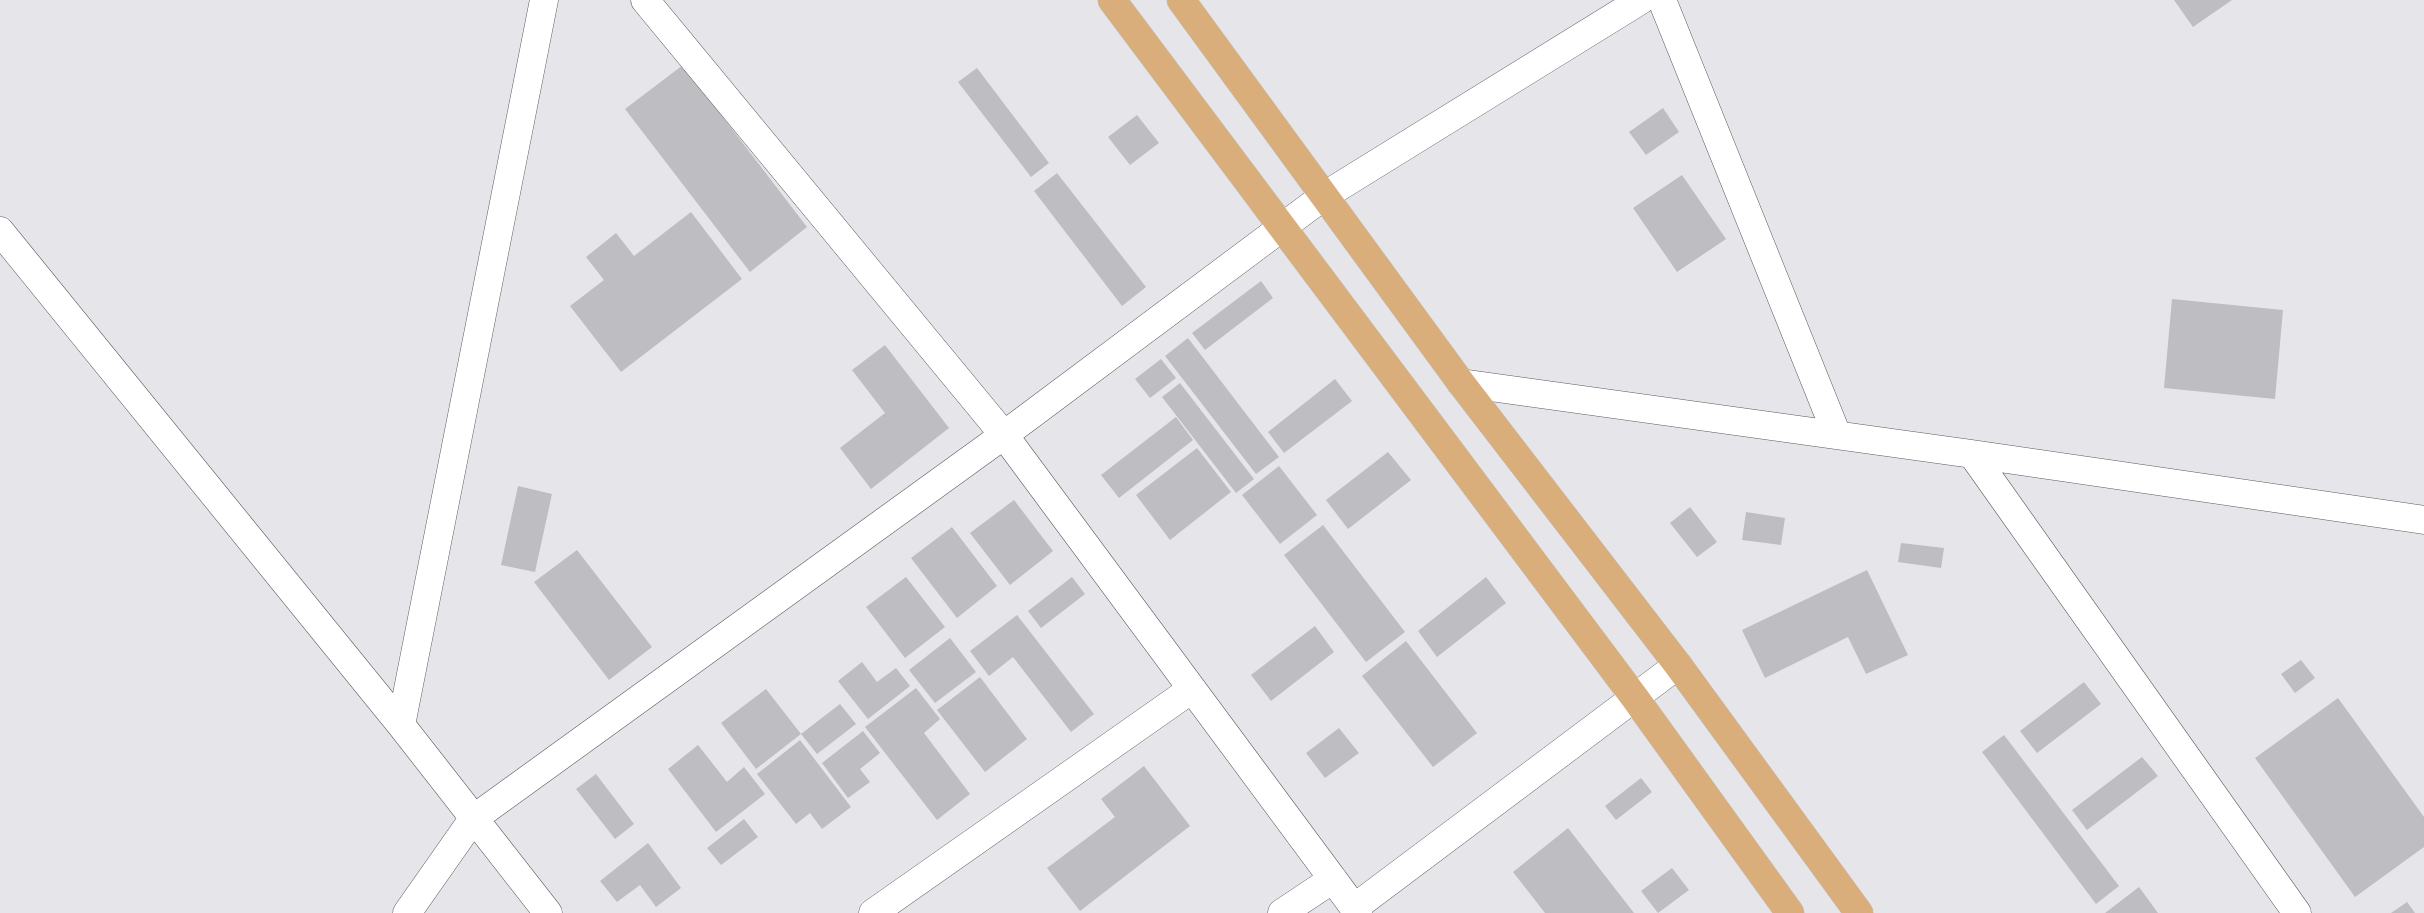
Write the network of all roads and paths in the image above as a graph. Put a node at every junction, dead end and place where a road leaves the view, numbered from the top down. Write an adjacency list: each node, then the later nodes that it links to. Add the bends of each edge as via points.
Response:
1 (544, 0): 18 (street)
2 (645, 0): 11 (street)
3 (1112, 0): 8 (main road)
4 (1181, 0): 7 (main road)
5 (1641, 0): 7 (street)
6 (1662, 0): 12 (street)
7 (1324, 196): 8 (street); 10 (main road)
8 (1282, 226): 11 (street); 17 (main road)
9 (0, 231): 18 (street)
10 (1460, 383): 12 (street); 15 (main road)
11 (1004, 434): 16 (street); 19 (street)
12 (1837, 435): 13 (street)
13 (1972, 454): 14 (street); 28 (street)
14 (2424, 520)
15 (1678, 665): 17 (street); 27 (main road)
16 (1192, 688): 20 (street); 24 (street)
17 (1635, 698): 21 (street); 26 (main road)
18 (402, 725): 19 (street)
19 (473, 819): 22 (street); 23 (street)
20 (1333, 879): 21 (street); 25 (street)
21 (1356, 911)
22 (407, 913)
23 (548, 913)
24 (873, 913)
25 (1282, 913)
26 (1790, 913)
27 (1859, 913)
28 (2297, 913)

